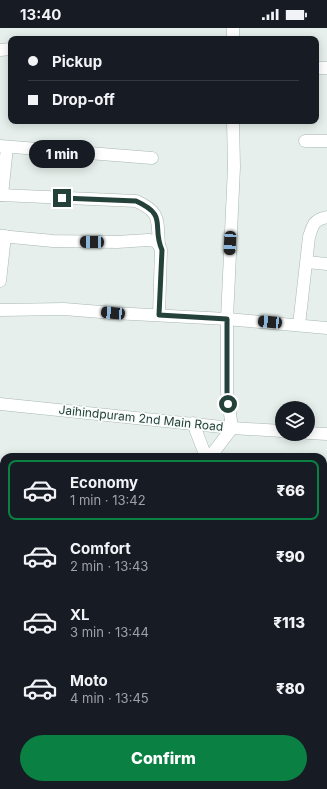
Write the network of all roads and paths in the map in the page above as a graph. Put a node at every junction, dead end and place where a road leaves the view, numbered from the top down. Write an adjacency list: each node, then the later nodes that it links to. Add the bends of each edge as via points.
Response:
1 (233, 124): 15 (street, via 234,167)
2 (304, 141): 3 (street)
3 (327, 141)
4 (3, 146): 5 (street); 6 (street)
5 (152, 158)
6 (1, 195): 9 (street, via 136,201 154,211)
7 (327, 217): 10 (street, via 318,219 313,224)
8 (2, 236): 9 (street, via 53,241 148,240); 12 (street)
9 (159, 245): 14 (street, via 162,250)
10 (306, 262): 11 (street); 16 (street)
11 (327, 264)
12 (0, 282)
13 (0, 310): 14 (street, via 64,309)
14 (159, 315): 15 (street)
15 (227, 319): 16 (street); 20 (street, via 227,392)
16 (299, 325): 17 (street)
17 (327, 328)
18 (0, 404): 19 (street, Jaihindpuram 2nd Main Road)
19 (193, 423): 20 (street, Jaihindpuram 2nd Main Road); 24 (street)
20 (232, 428): 21 (street, Jaihindpuram 2nd Main Road); 25 (street)
21 (275, 431)
22 (315, 433): 23 (street)
23 (327, 434)
24 (204, 453)
25 (213, 453)

